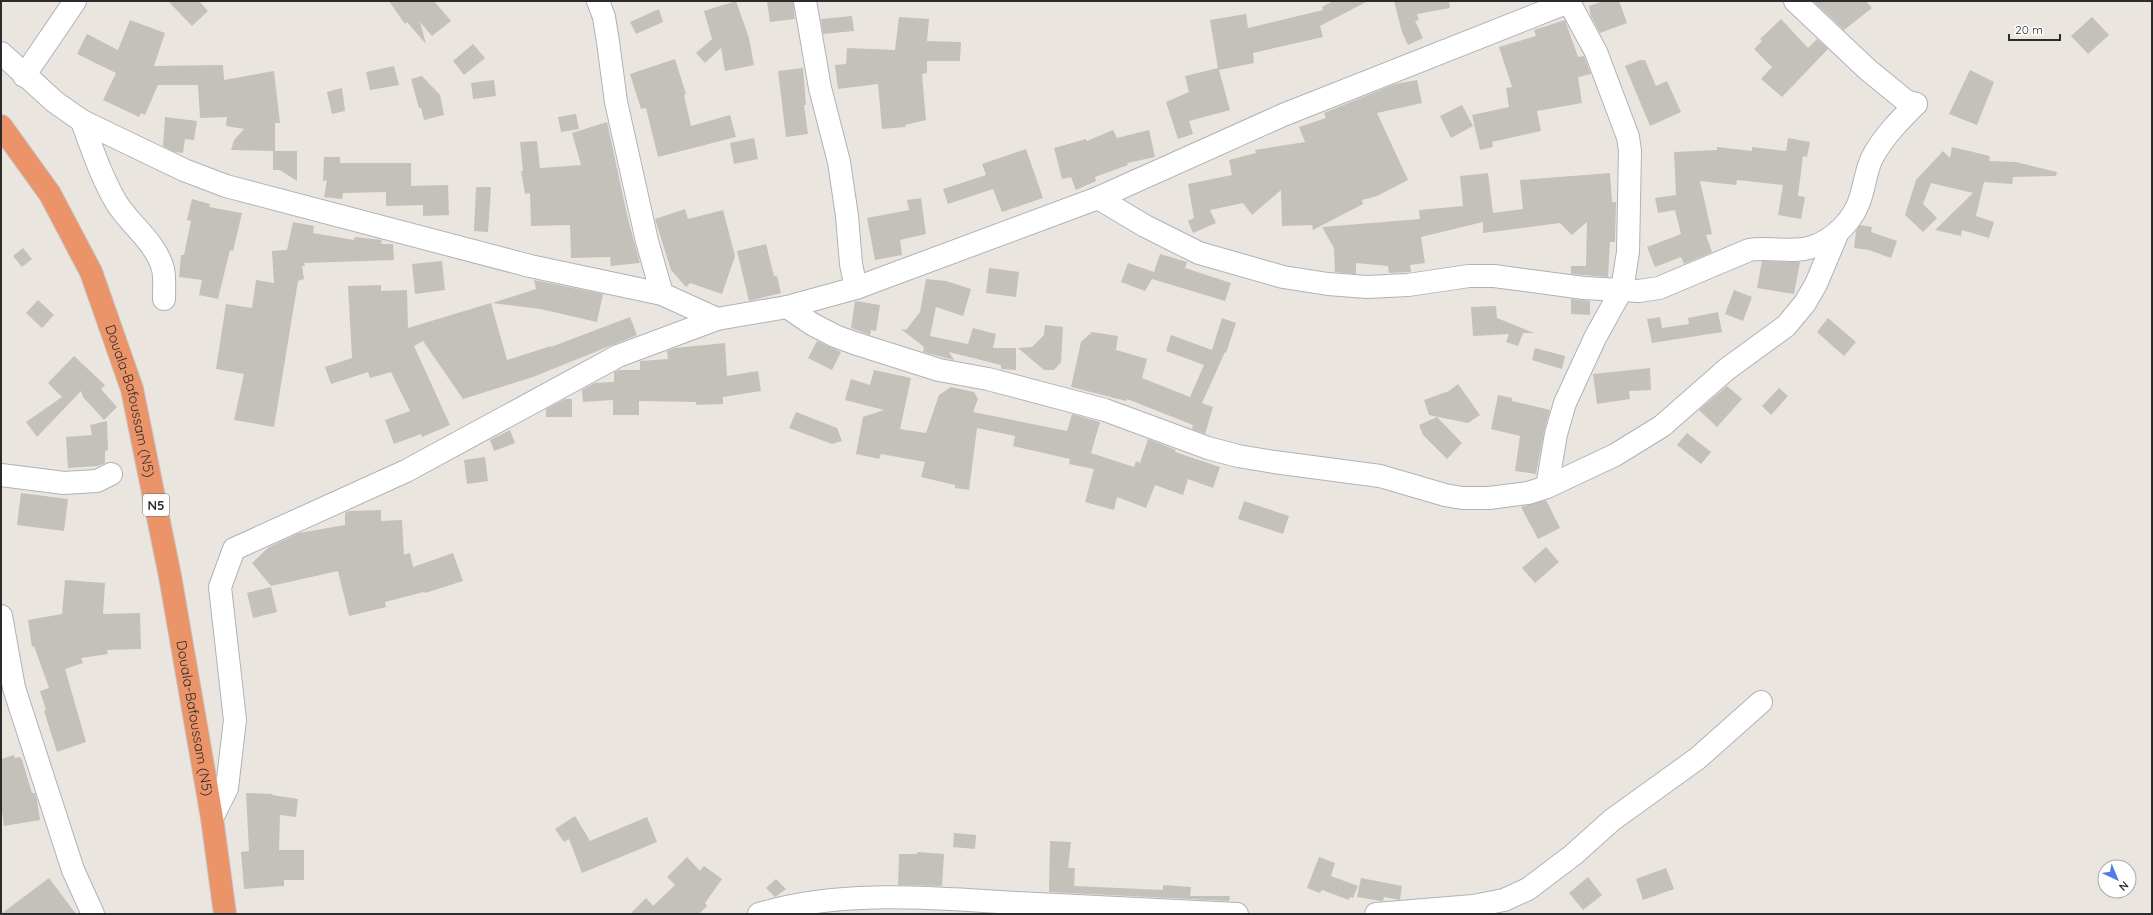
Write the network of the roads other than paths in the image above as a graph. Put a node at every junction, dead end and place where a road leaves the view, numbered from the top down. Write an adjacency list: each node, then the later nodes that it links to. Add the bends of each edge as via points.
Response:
1 (75, 1): 7 (street)
2 (598, 1): 14 (street, via 604,17 616,102 647,241)
3 (805, 1): 12 (street, via 820,88 839,162)
4 (1795, 1): 11 (street, via 1906,102 1916,104 1880,144 1867,169 1861,198)
5 (1570, 2): 10 (street, via 1282,115); 13 (street, via 1601,62 1628,137 1628,252)
6 (1, 53): 7 (street)
7 (24, 76): 8 (street)
8 (82, 121): 14 (street, via 184,170 226,186 523,264); 15 (street, via 107,185 124,214 152,246 158,257 163,270)
9 (1, 126): 24 (highway, Douala-Bafoussam (N5) / N5, via 50,194 91,272 132,389 170,576)
10 (1098, 198): 12 (street); 13 (street, via 1145,226 1199,253 1233,264 1302,280 1367,287 1469,276 1494,276 1584,288)
11 (1838, 232): 13 (street, via 1822,242 1799,250 1762,247 1749,250 1659,288 1639,291); 20 (street, via 1816,284 1805,303 1786,326 1727,369 1662,426 1615,455)
12 (856, 288): 16 (street)
13 (1622, 289): 20 (street, via 1595,338 1565,403 1556,434)
14 (662, 294): 17 (street)
15 (164, 299)
16 (787, 307): 17 (street); 20 (street, via 835,336 918,364 988,379 1105,410 1208,448 1238,456 1358,471 1462,498 1516,495)
17 (717, 319): 24 (street, via 618,356 406,471 234,549 220,587 235,720 227,788)
18 (111, 474): 19 (street, via 97,481 64,483)
19 (1, 475)
20 (1547, 487)
21 (1, 616): 22 (street)
22 (8, 690): 25 (street, via 73,870)
23 (1761, 702): 29 (street, via 1698,758 1612,820 1528,889 1504,900 1473,906)
24 (212, 818): 26 (highway, Douala-Bafoussam (N5) / N5)
25 (93, 914)
26 (225, 914)
27 (760, 914): 28 (street, via 788,905 834,899 938,898)
28 (1238, 914)
29 (1376, 914)

